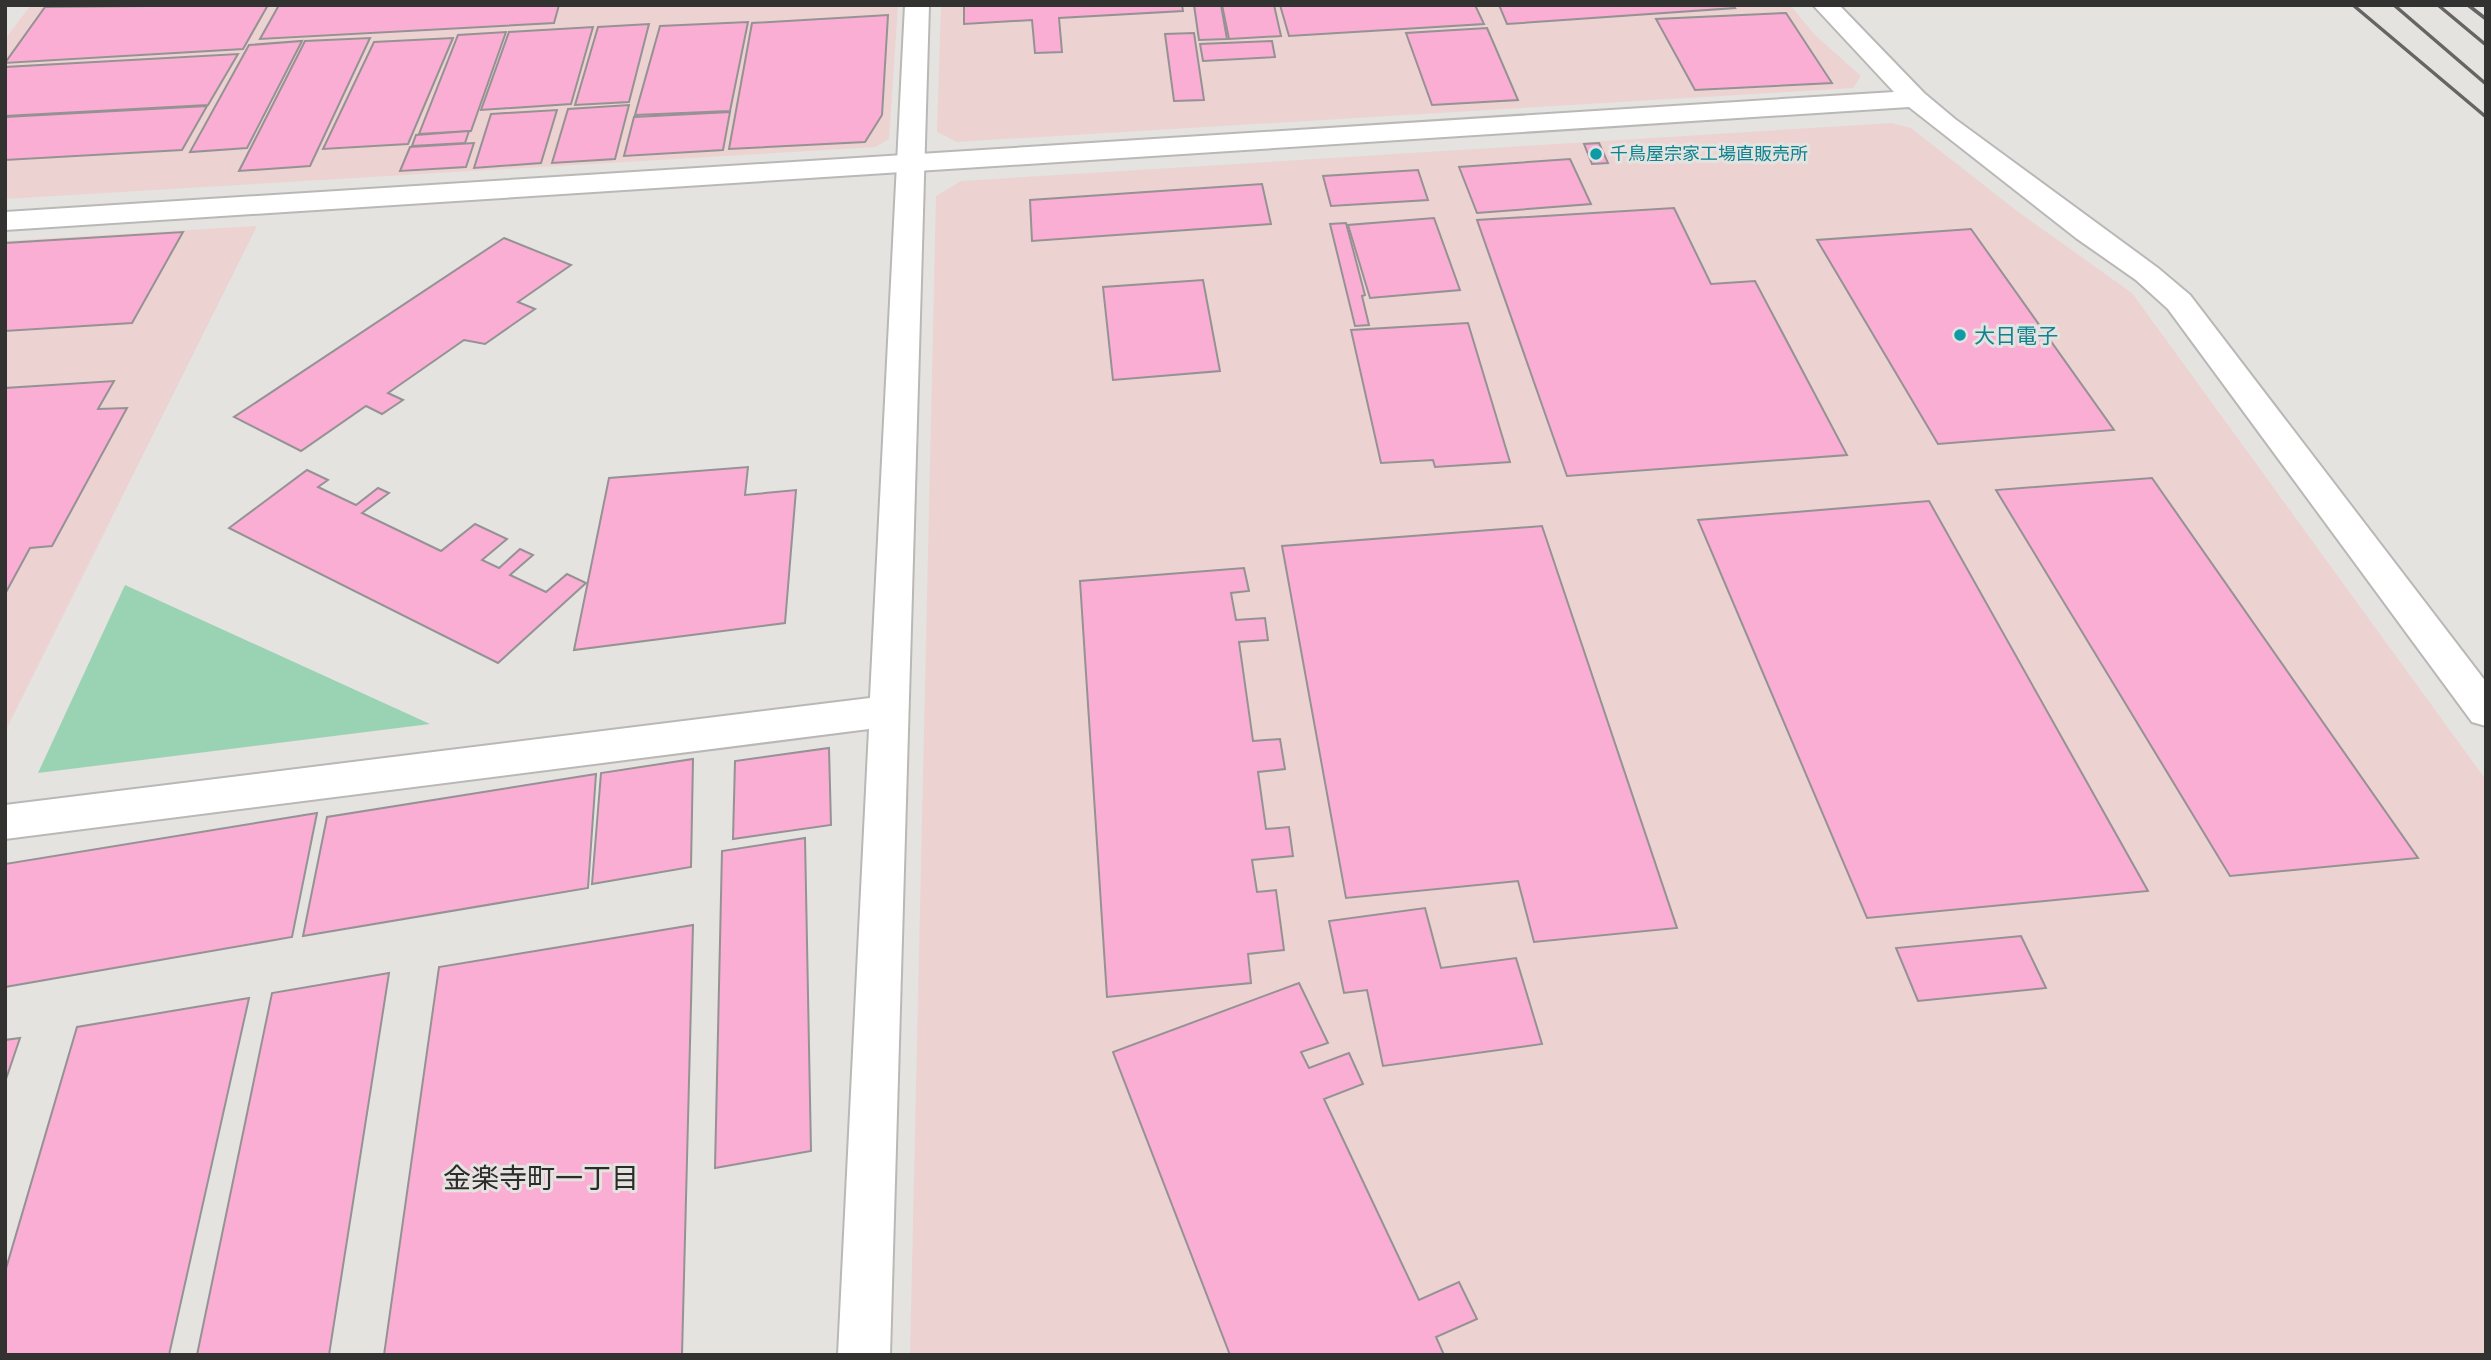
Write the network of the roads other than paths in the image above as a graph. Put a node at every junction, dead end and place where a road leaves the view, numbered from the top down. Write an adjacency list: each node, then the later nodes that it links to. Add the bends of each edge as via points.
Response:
1 (917, 5): 4 (street)
2 (1825, 5): 3 (street)
3 (1915, 99): 4 (street); 7 (street, via 2179,302)
4 (909, 165): 5 (street); 6 (street)
5 (5, 220)
6 (888, 711): 8 (street); 9 (street)
7 (2486, 711)
8 (5, 822)
9 (864, 1355)

